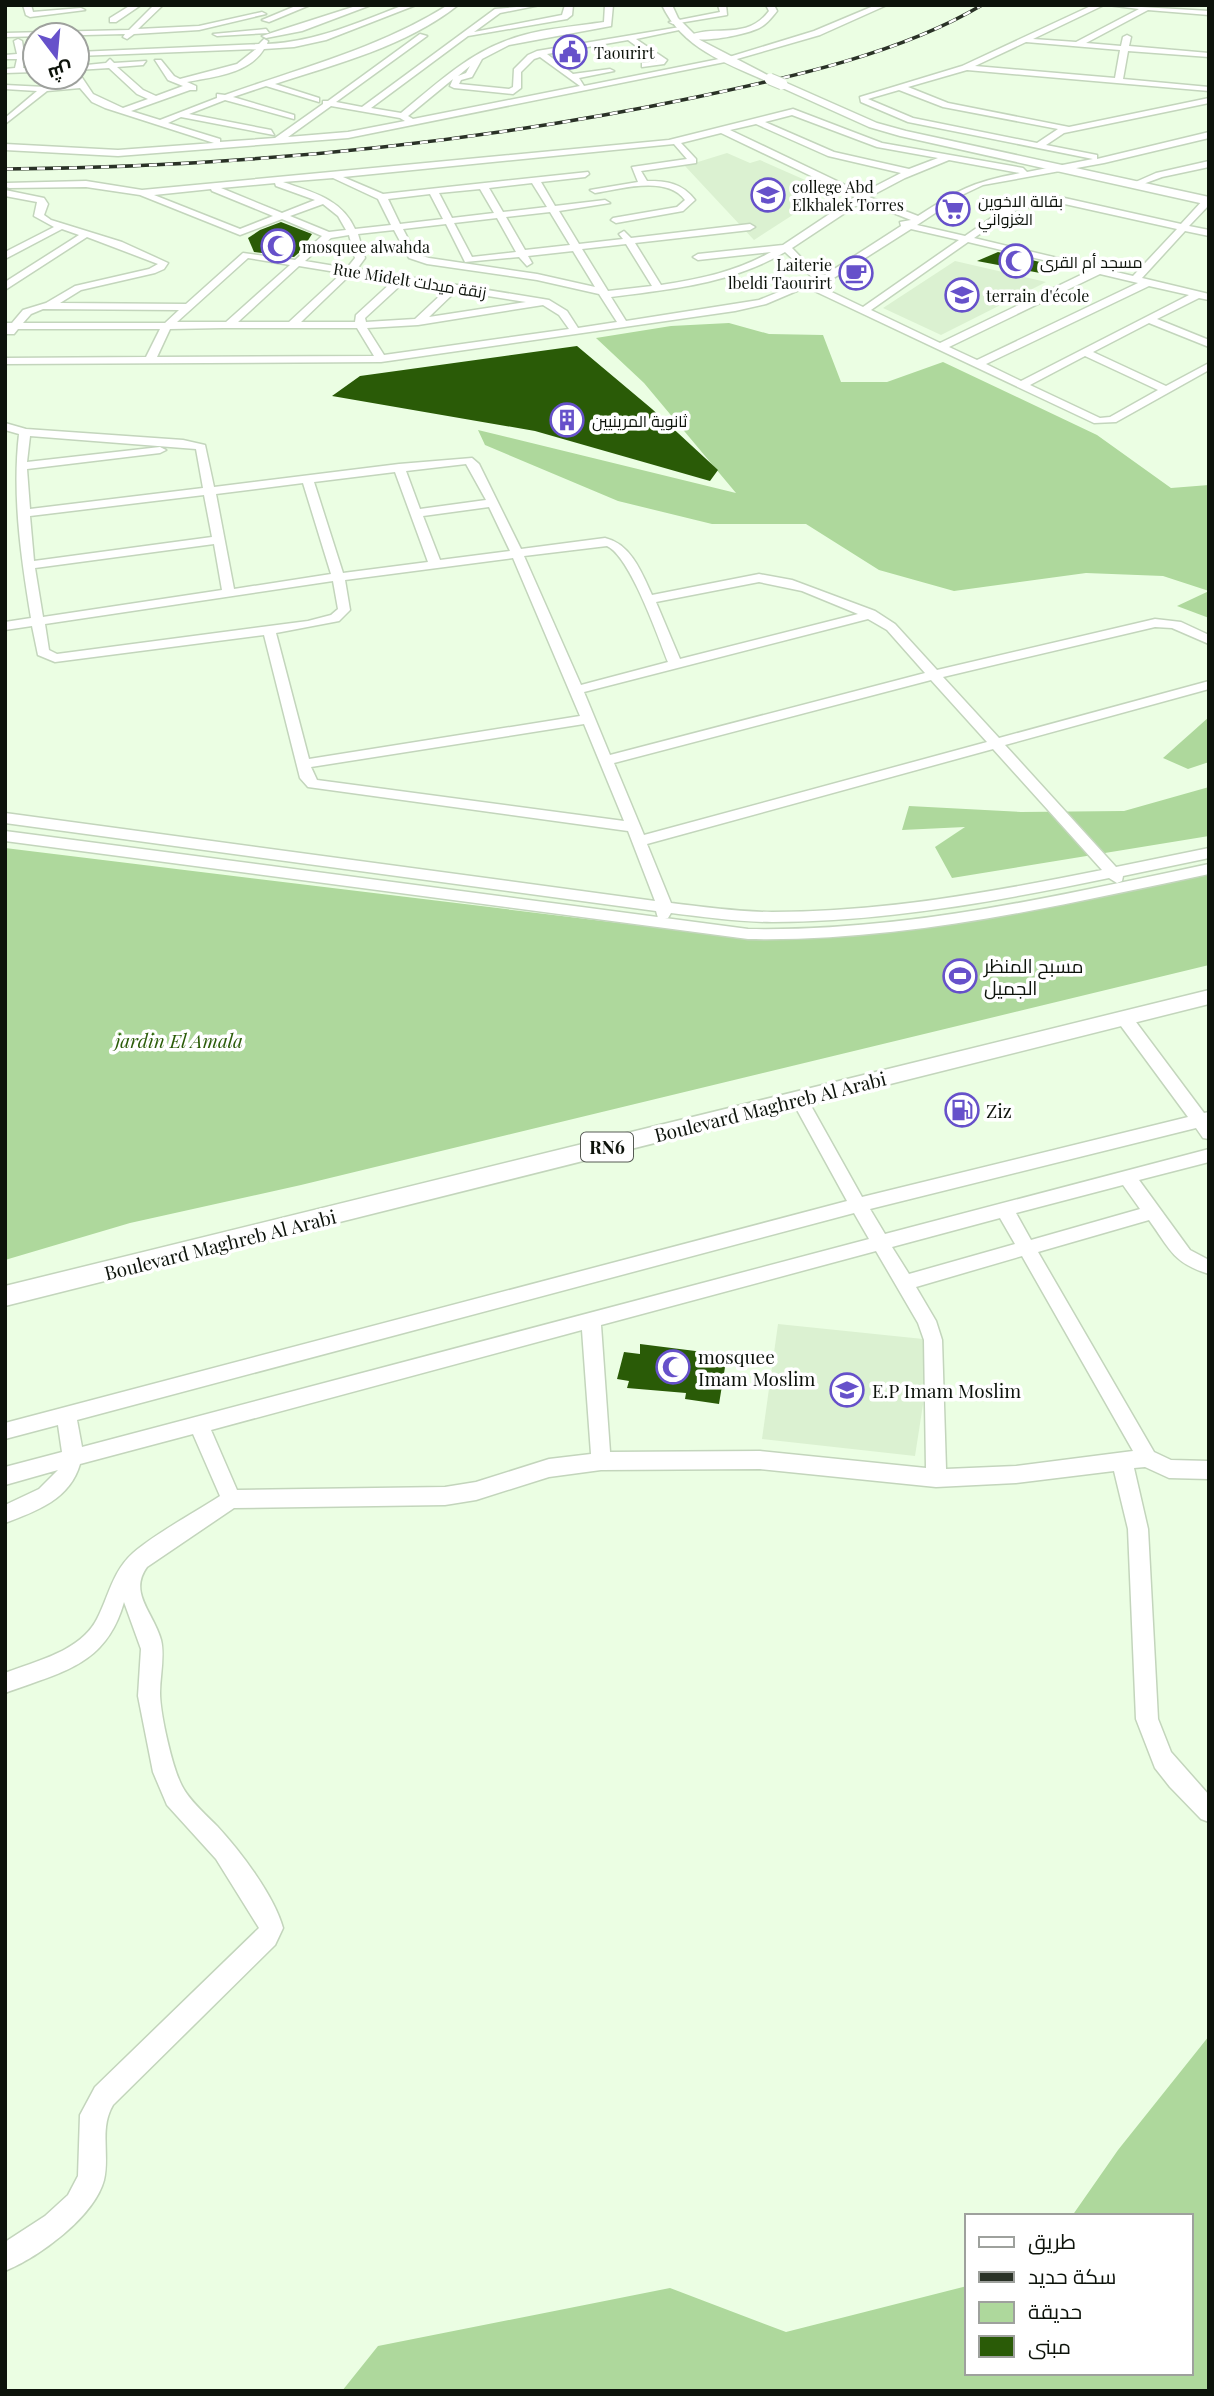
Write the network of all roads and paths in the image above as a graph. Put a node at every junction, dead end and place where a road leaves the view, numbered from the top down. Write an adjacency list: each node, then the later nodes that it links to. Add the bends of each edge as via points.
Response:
1 (27, 5): 20 (street, via 30,15)
2 (137, 5): 25 (street)
3 (159, 5): 27 (street)
4 (278, 5): 21 (street)
5 (306, 5): 21 (street)
6 (369, 5): 23 (street); 30 (street, via 299,29)
7 (412, 5): 23 (street)
8 (454, 5): 51 (street, via 417,29)
9 (466, 5): 42 (street)
10 (536, 5): 33 (street, via 503,9)
11 (569, 5): 33 (street, via 569,15 564,17)
12 (609, 5): 55 (street, via 608,24 520,39)
13 (667, 5): 28 (main road)
14 (722, 5): 28 (street, via 724,13)
15 (770, 5): 37 (street, via 771,15 756,26)
16 (883, 5): 68 (street, via 817,33)
17 (1100, 5): 43 (street)
18 (1112, 5): 19 (street)
19 (1147, 8): 22 (street); 24 (street)
20 (81, 10)
21 (257, 12): 27 (street); 29 (street, via 192,29); 30 (street)
22 (1209, 13)
23 (390, 15): 31 (street)
24 (1131, 18): 48 (street); 54 (street)
25 (115, 20): 26 (street); 27 (street); 34 (street)
26 (91, 22)
27 (140, 23): 29 (street)
28 (677, 25): 36 (street); 37 (main road)
29 (130, 33): 34 (street); 45 (street)
30 (266, 34): 45 (street, via 238,31); 53 (street)
31 (336, 34): 35 (street); 50 (street)
32 (91, 36): 34 (street)
33 (464, 36): 52 (street)
34 (107, 37): 38 (street); 49 (street)
35 (346, 37)
36 (629, 37): 61 (street); 73 (street)
37 (690, 37): 68 (main road)
38 (91, 38)
39 (357, 40): 51 (street)
40 (18, 41): 41 (street); 44 (street); 64 (street)
41 (21, 41)
42 (415, 41): 46 (street); 101 (street)
43 (1026, 41): 48 (street); 79 (street)
44 (5, 42)
45 (120, 43): 58 (street)
46 (427, 43)
47 (438, 45): 52 (street)
48 (1077, 45): 54 (street)
49 (91, 46)
50 (294, 46): 53 (street); 56 (street)
51 (377, 46): 72 (street)
52 (450, 47): 106 (street)
53 (262, 48): 58 (street); 70 (street)
54 (1125, 48): 62 (street); 89 (street)
55 (492, 50): 57 (street); 66 (street)
56 (305, 51)
57 (505, 52)
58 (110, 53): 59 (street); 74 (street)
59 (91, 54)
60 (518, 55): 61 (street)
61 (535, 55): 66 (street, via 517,71 513,92 454,86 457,78 469,75); 86 (street)
62 (1209, 55)
63 (5, 57): 64 (street)
64 (21, 57): 83 (street)
65 (316, 57): 72 (street)
66 (479, 57): 109 (street)
67 (232, 59): 70 (street)
68 (730, 59): 81 (street); 128 (main road, via 882,128)
69 (170, 61): 71 (street)
70 (252, 61): 75 (street); 88 (street)
71 (158, 62): 74 (street); 88 (street)
72 (330, 62): 78 (street); 85 (street)
73 (664, 62): 76 (street); 81 (street)
74 (111, 66): 77 (street); 92 (street)
75 (263, 66)
76 (638, 66)
77 (91, 67)
78 (350, 68)
79 (965, 68): 89 (street); 94 (street)
80 (625, 69): 86 (street)
81 (677, 70): 95 (street)
82 (5, 71): 83 (street)
83 (19, 71)
84 (276, 71): 85 (street)
85 (289, 76): 91 (street)
86 (572, 78): 95 (street)
87 (158, 80): 88 (street)
88 (174, 80): 93 (street)
89 (1118, 82): 96 (street)
90 (145, 83): 92 (street)
91 (264, 83): 99 (street); 102 (street)
92 (132, 85): 100 (street)
93 (189, 87): 99 (street); 100 (street)
94 (900, 87): 115 (street, via 946,105); 121 (street, via 863,99 911,120)
95 (587, 88): 112 (street)
96 (1209, 89)
97 (44, 91): 110 (street)
98 (86, 91): 107 (street, via 93,100)
99 (222, 96): 108 (street); 118 (street, via 293,116)
100 (155, 99): 104 (street)
101 (325, 99): 102 (street); 106 (street); 118 (street)
102 (316, 100): 105 (street)
103 (1209, 100): 115 (street)
104 (137, 106): 107 (street); 108 (street)
105 (306, 107)
106 (364, 109): 109 (street)
107 (124, 111): 111 (street)
108 (179, 115): 111 (street); 118 (street)
109 (403, 116): 112 (street)
110 (5, 122)
111 (160, 123): 120 (street)
112 (413, 123): 118 (street, via 348,135)
113 (761, 123): 116 (street); 125 (street, via 790,112 871,143); 127 (street)
114 (1209, 128): 124 (street)
115 (1068, 130): 121 (street)
116 (726, 132): 119 (street); 139 (street)
117 (1209, 135): 126 (street)
118 (274, 137): 120 (street)
119 (678, 144): 123 (street); 141 (street, via 694,161 635,169)
120 (226, 145): 122 (street, via 100,153)
121 (1038, 146): 124 (street)
122 (5, 147)
123 (571, 152): 135 (street); 137 (street)
124 (1090, 156): 126 (street); 128 (street)
125 (946, 158): 132 (street); 133 (street)
126 (1104, 160): 131 (street)
127 (859, 162): 130 (street); 133 (street)
128 (1043, 164): 131 (main road); 132 (street)
129 (1206, 166): 142 (street)
130 (848, 168)
131 (1060, 168): 134 (street); 142 (main road)
132 (1013, 169): 134 (street); 160 (street, via 958,184)
133 (909, 172): 151 (street)
134 (1031, 172): 160 (street, via 971,187)
135 (585, 174): 138 (street); 146 (street)
136 (838, 174): 139 (street)
137 (335, 176): 140 (street); 150 (street)
138 (535, 180): 144 (street); 155 (street)
139 (827, 181): 151 (street)
140 (272, 182): 145 (street); 152 (street)
141 (644, 184): 146 (street); 156 (street, via 671,185 688,194 691,200 687,205)
142 (1135, 184): 153 (main road)
143 (5, 185): 149 (street, via 86,184)
144 (483, 185): 147 (street); 158 (street)
145 (212, 188): 149 (street); 157 (street)
146 (595, 190): 154 (street)
147 (433, 191): 150 (street); 161 (street)
148 (5, 193): 162 (street, via 41,200 39,216)
149 (142, 193): 166 (street)
150 (382, 197): 164 (street)
151 (862, 197): 160 (street); 176 (street)
152 (324, 201): 157 (street); 167 (street, via 341,210)
153 (1208, 201): 163 (street)
154 (605, 203): 155 (street); 159 (street)
155 (553, 210): 158 (street); 175 (street)
156 (664, 213): 159 (street); 171 (street)
157 (282, 216): 166 (street); 170 (street)
158 (501, 216): 161 (street); 177 (street)
159 (616, 219): 173 (street)
160 (911, 220): 172 (street); 190 (street, via 897,222); 190 (street, via 826,279)
161 (450, 222): 164 (street); 181 (street)
162 (56, 225): 169 (street); 174 (street); 179 (street)
163 (1181, 226): 168 (street); 172 (street, via 1051,198 1017,206); 189 (street)
164 (397, 227): 167 (street); 183 (street, via 412,256)
165 (750, 227): 171 (street)
166 (240, 232): 178 (street)
167 (351, 232): 170 (street); 184 (street, via 360,258)
168 (1209, 233)
169 (86, 234): 191 (street); 200 (street, via 163,265 137,276 72,290)
170 (328, 235): 182 (street)
171 (681, 235): 173 (street); 180 (street)
172 (967, 240): 185 (street); 203 (street)
173 (628, 241): 175 (street); 194 (street)
174 (5, 243)
175 (576, 247): 177 (street); 196 (street)
176 (786, 248): 180 (street); 188 (street); 190 (street)
177 (521, 254): 181 (street); 187 (street)
178 (246, 255): 182 (street, Rue Midelt زنقة ميدلت); 201 (street)
179 (5, 256)
180 (698, 257): 188 (street)
181 (468, 260): 183 (street)
182 (300, 263): 184 (street, Rue Midelt زنقة ميدلت); 213 (street)
183 (444, 263): 187 (street)
184 (350, 270): 186 (street, Rue Midelt زنقة ميدلت); 210 (street)
185 (1098, 271): 189 (street); 217 (street)
186 (403, 277): 193 (street, Rue Midelt زنقة ميدلت); 211 (street, via 363,313)
187 (537, 277): 196 (street)
188 (713, 279): 194 (street); 195 (street)
189 (1135, 279): 192 (street)
190 (812, 280): 202 (street, via 781,296); 203 (street)
191 (8, 282)
192 (1148, 282): 197 (street); 222 (street)
193 (455, 287): 199 (street, Rue Midelt زنقة ميدلت); 207 (street)
194 (657, 287): 196 (street)
195 (720, 288)
196 (602, 293): 208 (street)
197 (1204, 296): 206 (street)
198 (728, 298): 202 (street)
199 (545, 302): 207 (street); 214 (street, via 563,313)
200 (50, 305): 201 (street); 205 (street)
201 (188, 307): 212 (street)
202 (735, 308): 208 (street)
203 (865, 310): 217 (street)
204 (5, 314): 205 (street)
205 (21, 317): 209 (street)
206 (1150, 320): 216 (street); 218 (street)
207 (418, 322): 211 (street)
208 (623, 324): 214 (street)
209 (10, 326): 212 (street); 215 (street)
210 (291, 326): 211 (street); 213 (street)
211 (361, 326): 219 (street)
212 (166, 327): 213 (street); 220 (street)
213 (227, 327)
214 (575, 331): 219 (street)
215 (5, 337)
216 (1209, 344)
217 (942, 346): 222 (street)
218 (1084, 352): 224 (street); 225 (street)
219 (381, 359): 220 (street)
220 (150, 360): 221 (street)
221 (5, 361)
222 (978, 364): 224 (street)
223 (1209, 366): 225 (street)
224 (1021, 385): 225 (street, via 1098,421 1112,420)
225 (1166, 390)
226 (5, 426): 227 (street)
227 (25, 432): 228 (street); 229 (street)
228 (198, 445): 229 (street); 232 (street)
229 (21, 466): 234 (street)
230 (399, 467): 231 (street); 233 (street, via 468,460); 235 (street)
231 (307, 479): 232 (street); 240 (street)
232 (211, 490): 234 (street); 236 (street)
233 (493, 503): 235 (street); 237 (street)
234 (26, 513): 239 (street)
235 (416, 513): 238 (street)
236 (220, 540): 239 (street); 241 (street)
237 (518, 553): 238 (street); 242 (street, via 613,544); 251 (street)
238 (435, 564): 240 (street)
239 (28, 565): 244 (street)
240 (338, 577): 241 (street); 246 (street, via 341,615)
241 (229, 593): 244 (street)
242 (648, 600): 243 (street, via 760,578 779,580); 248 (street)
243 (871, 614): 248 (street); 249 (street, via 891,627)
244 (36, 620): 245 (street); 246 (street, via 43,652 54,658)
245 (5, 626)
246 (270, 631): 255 (street)
247 (1209, 640): 249 (street, via 1167,622 1155,623)
248 (675, 663): 251 (street)
249 (933, 675): 253 (street); 254 (street)
250 (1209, 685): 253 (street)
251 (576, 690): 252 (street)
252 (588, 719): 254 (street); 255 (street)
253 (994, 742): 259 (street); 262 (street)
254 (607, 760): 257 (street)
255 (304, 764): 257 (street, via 307,778 323,786)
256 (11, 818): 258 (street); 264 (street)
257 (634, 827): 259 (street)
258 (5, 835): 265 (street)
259 (640, 841): 264 (street)
260 (1209, 853): 262 (street)
261 (1209, 869): 263 (street)
262 (1113, 872): 263 (street); 264 (street, via 952,901 860,912 771,917)
263 (1123, 887): 265 (street, via 908,925 728,933)
264 (665, 907): 265 (street)
265 (660, 924)
266 (1209, 997): 267 (main road, Boulevard Maghreb Al Arabi / RN6)
267 (1124, 1018): 268 (main road, Boulevard Maghreb Al Arabi / RN6); 269 (street)
268 (799, 1099): 272 (street); 279 (main road, Boulevard Maghreb Al Arabi / RN6)
269 (1206, 1124): 272 (street)
270 (1209, 1155): 271 (street)
271 (1127, 1177): 273 (street); 274 (street)
272 (858, 1205): 275 (street); 281 (street)
273 (1005, 1210): 275 (street); 276 (street)
274 (1153, 1212): 276 (street); 277 (street, via 1184,1255)
275 (879, 1242): 278 (street); 280 (street)
276 (1026, 1247): 278 (street); 284 (street)
277 (1209, 1267)
278 (904, 1283): 290 (street, via 933,1340)
279 (5, 1296)
280 (591, 1319): 282 (street); 286 (street)
281 (66, 1415): 283 (street); 285 (street)
282 (199, 1425): 285 (street); 291 (street)
283 (5, 1431)
284 (1147, 1458): 287 (street); 288 (street, via 1169,1469)
285 (72, 1459): 289 (street); 292 (street, via 54,1491)
286 (601, 1461): 290 (street, via 760,1460); 291 (street, via 549,1468 445,1496)
287 (1122, 1461): 290 (street, via 1041,1472); 295 (street, via 1138,1529 1147,1719 1154,1746 1168,1770)
288 (1209, 1470)
289 (5, 1476)
290 (936, 1478)
291 (231, 1499): 293 (street, via 140,1560)
292 (5, 1514)
293 (129, 1575): 294 (street, via 114,1595 105,1626 95,1641); 296 (street, via 129,1590 152,1649 149,1696 164,1772 175,1797 224,1851 271,1928 267,1937 104,2096 93,2115 90,2179 77,2204)
294 (5, 1683)
295 (1209, 1811)
296 (5, 2258)

